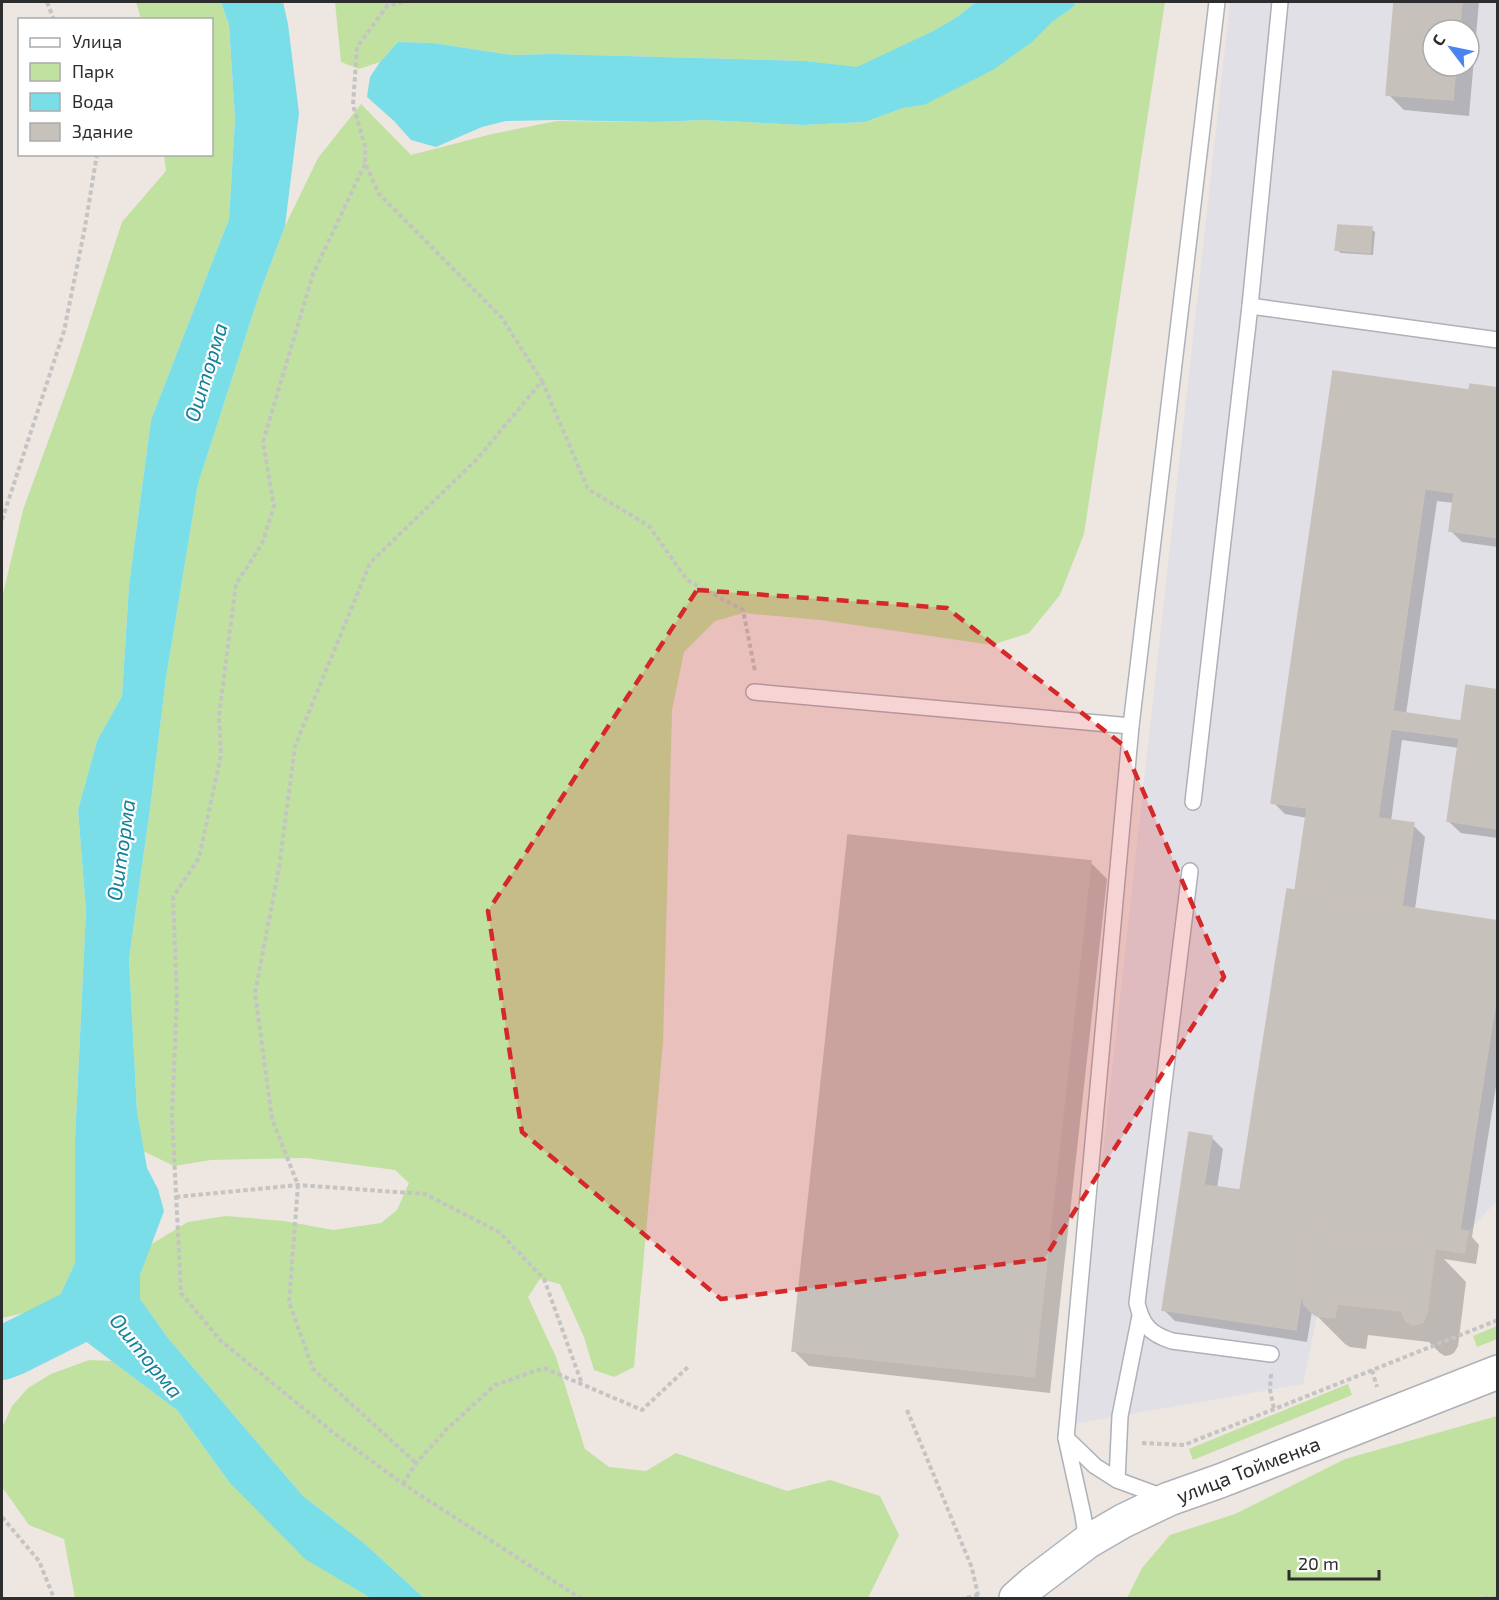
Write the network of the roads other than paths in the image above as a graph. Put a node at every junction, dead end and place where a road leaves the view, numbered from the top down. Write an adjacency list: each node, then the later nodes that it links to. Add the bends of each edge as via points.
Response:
1 (1217, 2): 6 (lane)
2 (1280, 2): 3 (lane)
3 (1250, 306): 4 (lane); 7 (lane)
4 (1497, 340)
5 (754, 693): 6 (lane)
6 (1131, 726): 12 (lane)
7 (1193, 802)
8 (1190, 871): 9 (lane, via 1137,1303)
9 (1140, 1316): 10 (lane, via 1158,1336 1172,1341); 13 (lane, via 1120,1416)
10 (1271, 1354)
11 (1497, 1372): 14 (street, улица Тойменка)
12 (1066, 1438): 13 (lane, via 1095,1466); 15 (lane)
13 (1117, 1480): 14 (lane)
14 (1169, 1499): 15 (street, улица Тойменка)
15 (1087, 1542): 16 (street, улица Тойменка)
16 (1016, 1599)

